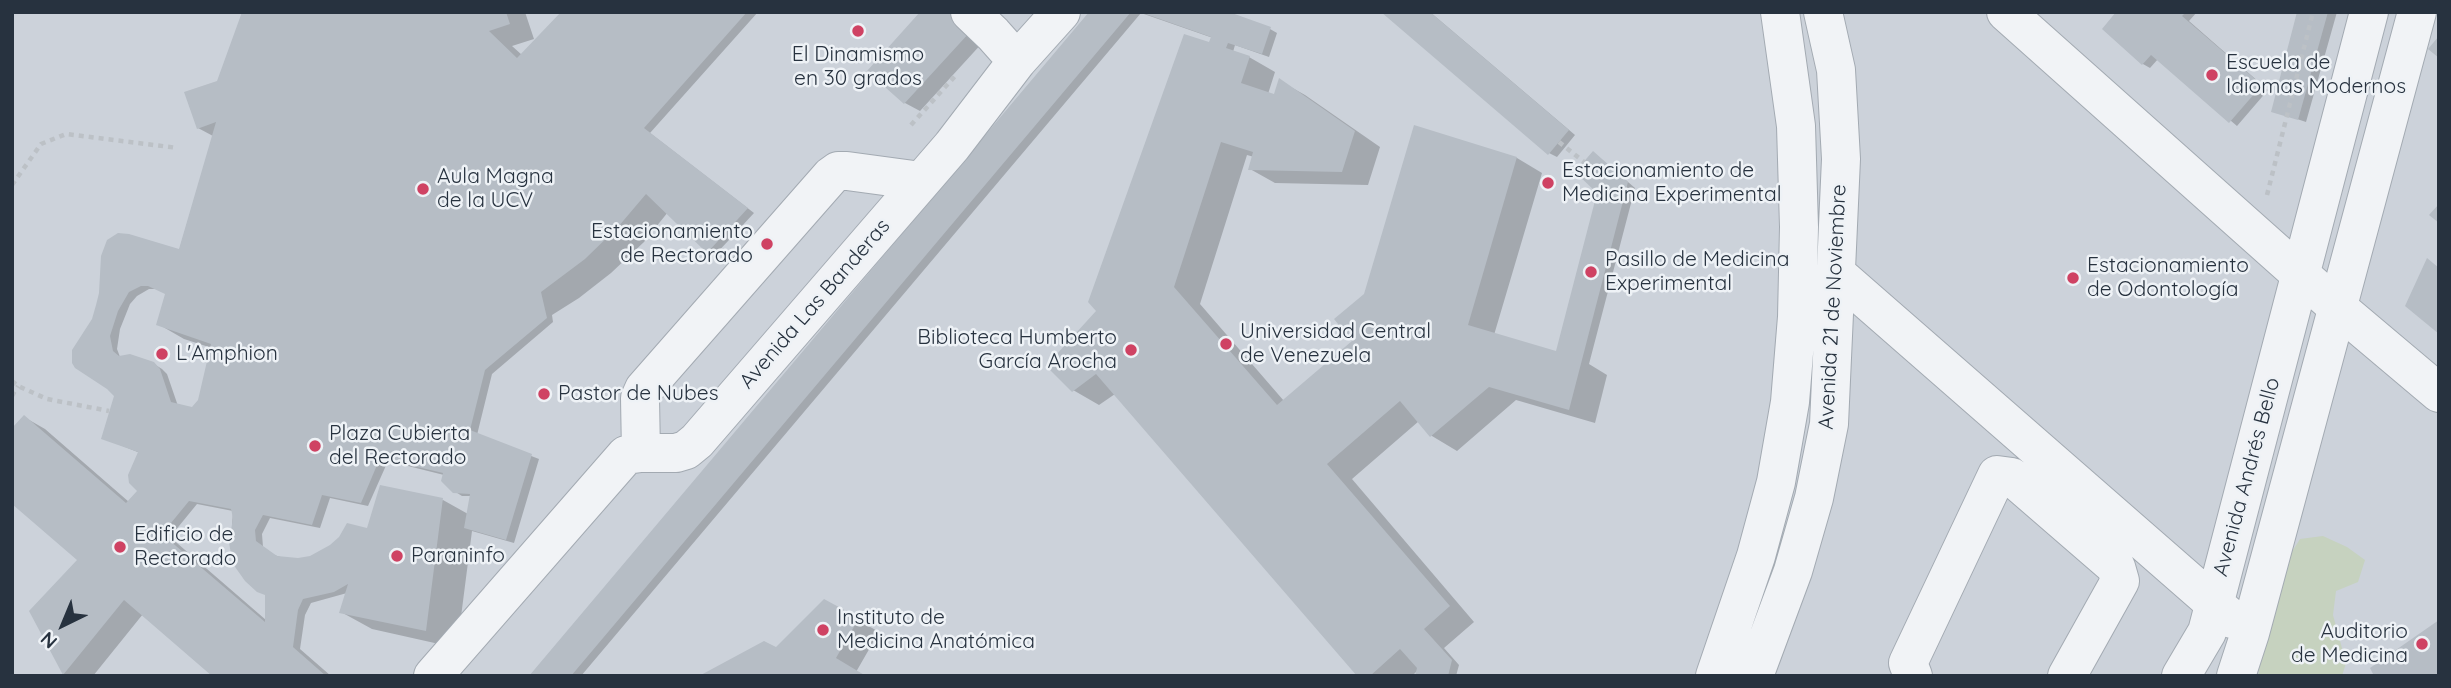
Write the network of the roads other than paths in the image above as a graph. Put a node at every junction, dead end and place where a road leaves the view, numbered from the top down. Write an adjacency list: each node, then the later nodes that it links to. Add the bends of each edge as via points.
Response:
1 (970, 12): 8 (lane)
2 (1061, 12): 8 (lane, Avenida Las Banderas)
3 (1780, 12): 19 (lane, Avenida 21 de Noviembre, via 1796,125 1797,317 1790,402 1776,482)
4 (1823, 12): 10 (lane, Avenida 21 de Noviembre, via 1836,70 1842,159)
5 (2006, 12): 11 (lane)
6 (2369, 12): 11 (lane, Avenida Andrés Bello)
7 (2417, 12): 12 (lane, Avenida Andrés Bello)
8 (1017, 61): 9 (lane, Avenida Las Banderas)
9 (922, 181): 14 (lane, Avenida Las Banderas, via 697,441 676,453); 14 (lane, via 848,171 831,176 644,389 640,398)
10 (1838, 274): 15 (lane); 20 (lane, Avenida 21 de Noviembre, via 1829,424 1814,498)
11 (2301, 274): 12 (lane); 17 (lane, Avenida Andrés Bello)
12 (2337, 307): 13 (lane); 18 (lane, Avenida Andrés Bello)
13 (2439, 393)
14 (641, 453): 21 (lane, via 626,455)
15 (2073, 480): 16 (lane); 17 (lane)
16 (2057, 516): 23 (lane, via 2012,477 1997,475 1908,663); 24 (lane, via 2116,567 2120,581)
17 (2214, 603): 18 (lane); 25 (lane, Avenida Andrés Bello, via 2207,632)
18 (2250, 634): 26 (lane, Avenida Andrés Bello)
19 (1729, 636): 20 (lane); 22 (lane, Avenida 21 de Noviembre)
20 (1763, 671)
21 (433, 676)
22 (1715, 676)
23 (1913, 676)
24 (2067, 676)
25 (2181, 676)
26 (2236, 676)

